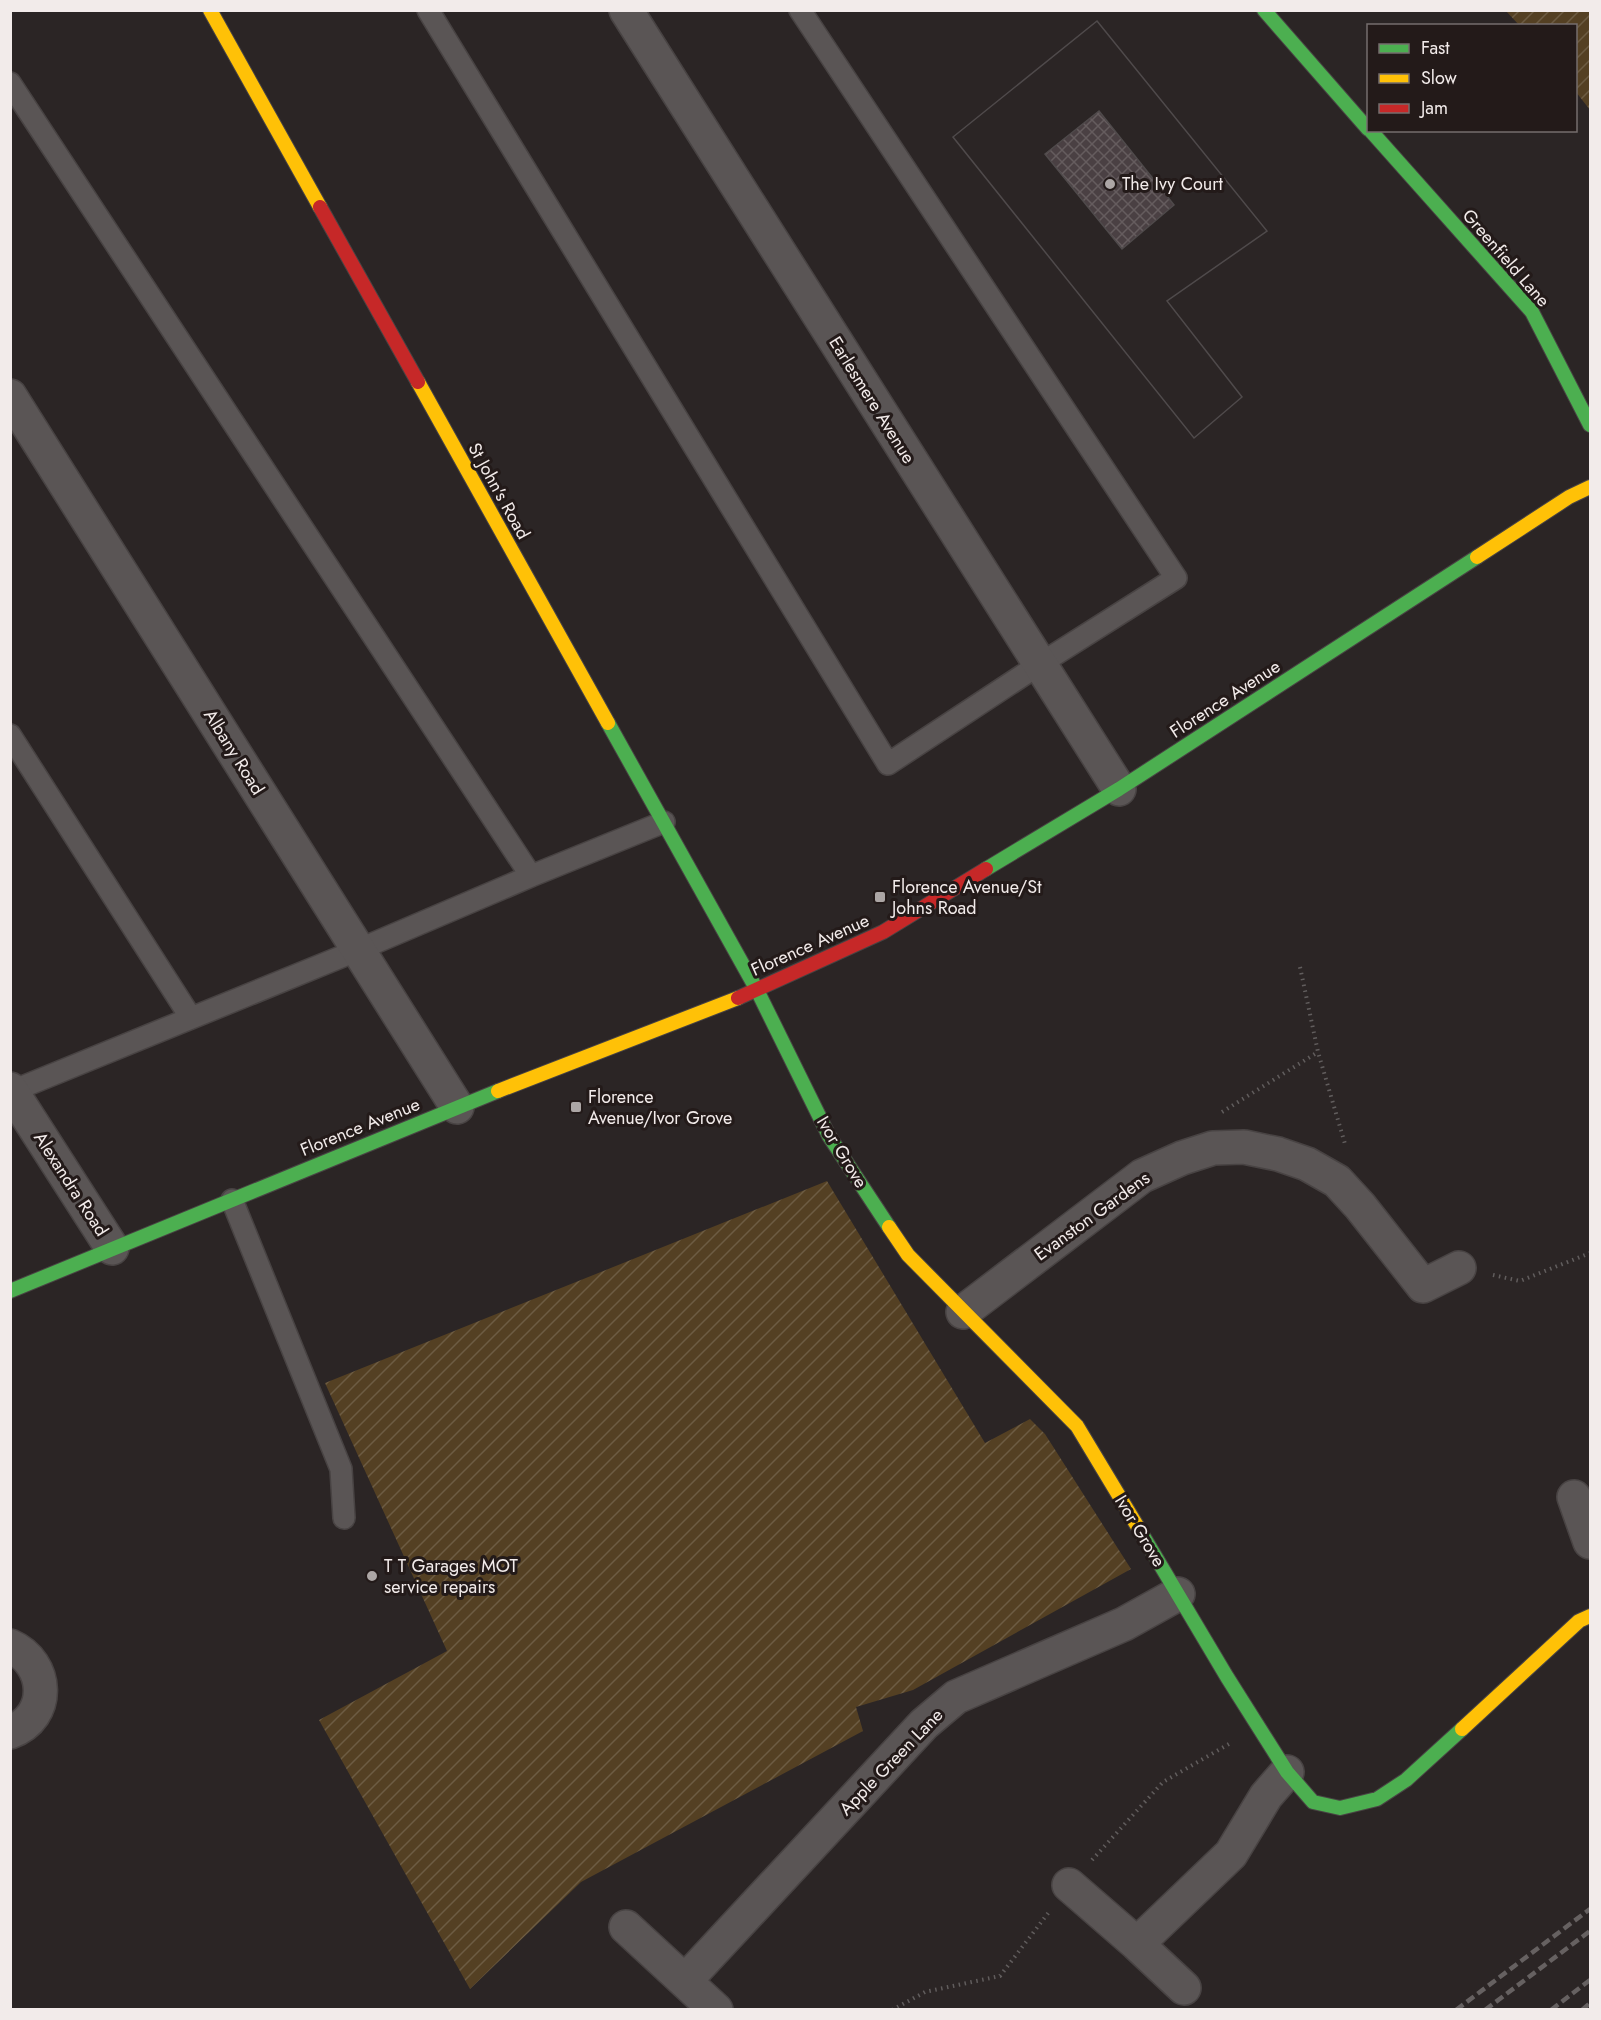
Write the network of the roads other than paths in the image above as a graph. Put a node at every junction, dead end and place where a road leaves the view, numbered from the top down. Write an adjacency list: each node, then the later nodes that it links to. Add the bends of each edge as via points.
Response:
1 (210, 10): 15 (street, St John's Road)
2 (428, 10): 12 (lane, via 888,764)
3 (626, 10): 12 (street, Earlesmere Avenue)
4 (800, 10): 12 (lane, via 1176,578)
5 (1264, 10): 7 (street, Greenfield Lane)
6 (10, 83): 16 (lane)
7 (1367, 128)
8 (1371, 132): 10 (street, Greenfield Lane, via 1532,312)
9 (10, 396): 17 (street, Albany Road)
10 (1590, 425)
11 (1590, 487): 14 (street, Florence Avenue)
12 (1040, 664): 14 (street, Earlesmere Avenue)
13 (10, 735): 19 (lane)
14 (1119, 789): 18 (street, Florence Avenue, via 883,932)
15 (663, 822): 16 (lane); 18 (street, St John's Road)
16 (531, 876): 17 (lane)
17 (358, 950): 19 (lane); 21 (street, Albany Road)
18 (757, 990): 21 (street, Florence Avenue); 26 (street, Ivor Grove, via 829,1136 908,1255)
19 (191, 1018): 20 (lane)
20 (11, 1091): 23 (street, Alexandra Road)
21 (457, 1107): 22 (street, Florence Avenue)
22 (232, 1200): 23 (street, Florence Avenue); 28 (lane, via 341,1469)
23 (112, 1248): 25 (street, Florence Avenue)
24 (1459, 1268): 26 (street, Evanston Gardens, via 1423,1286 1337,1181 1278,1154 1244,1147 1214,1148 1142,1176)
25 (10, 1291)
26 (963, 1312): 30 (street, Ivor Grove, via 1077,1426)
27 (1574, 1497): 29 (street)
28 (344, 1518)
29 (1590, 1542)
30 (1178, 1594): 34 (street, Ivor Grove); 38 (street, Apple Green Lane, via 1124,1624 956,1697 924,1724)
31 (1590, 1616): 34 (street, Ivor Grove, via 1579,1621 1406,1780 1377,1799 1340,1808 1313,1802)
32 (10, 1646): 33 (street, via 29,1658 41,1682 37,1709 29,1720)
33 (10, 1732)
34 (1287, 1772): 37 (street, via 1266,1796 1231,1854)
35 (1069, 1885): 37 (street)
36 (626, 1927): 38 (street)
37 (1137, 1944): 39 (street)
38 (686, 1981): 40 (street)
39 (1184, 1988)
40 (716, 2010)

